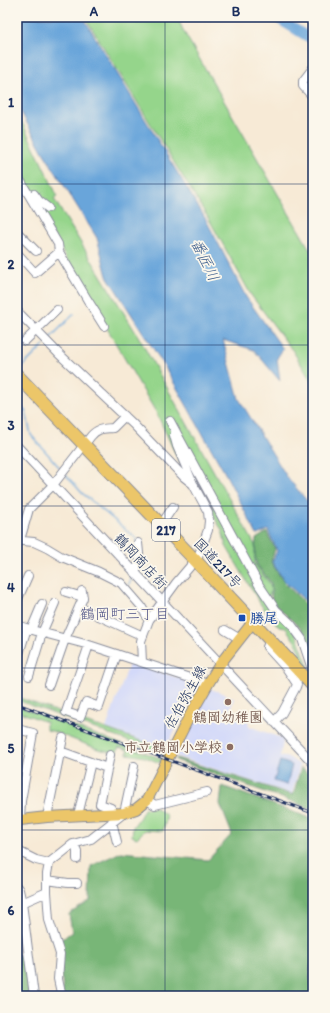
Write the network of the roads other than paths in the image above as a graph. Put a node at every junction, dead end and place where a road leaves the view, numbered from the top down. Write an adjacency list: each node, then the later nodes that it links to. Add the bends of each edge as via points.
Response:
1 (313, 68): 2 (street, via 303,81 303,86)
2 (313, 98)
3 (17, 168): 5 (street, via 39,201)
4 (17, 174): 8 (street, via 58,244)
5 (48, 208)
6 (17, 232): 7 (street)
7 (36, 251)
8 (59, 252): 9 (street, via 35,273); 12 (street)
9 (17, 253)
10 (57, 310): 13 (street)
11 (17, 311): 13 (street)
12 (104, 326)
13 (36, 331): 14 (street); 16 (street)
14 (26, 342)
15 (17, 375): 17 (highway, 国道217号 / 217)
16 (125, 416): 17 (street, via 113,428 95,432); 20 (street)
17 (84, 445): 19 (street); 22 (highway, 国道217号 / 217)
18 (17, 446): 19 (street, 鶴岡商店街)
19 (53, 485): 23 (street, via 29,510); 26 (street, 鶴岡商店街)
20 (194, 486): 25 (street, via 208,512 209,521 208,530); 49 (street, via 177,446 170,421 259,585 276,610 302,639)
21 (173, 507): 22 (street)
22 (161, 525): 25 (highway, 国道217号 / 217)
23 (19, 539): 34 (street, via 48,548 62,557 121,583)
24 (138, 543): 26 (street, via 140,563)
25 (195, 560): 30 (street); 35 (highway, 国道217号 / 217)
26 (134, 572): 30 (street, 鶴岡商店街)
27 (28, 576): 29 (street)
28 (66, 592): 33 (street, via 82,594)
29 (17, 601)
30 (162, 602): 34 (street); 48 (street, 鶴岡商店街)
31 (55, 603): 39 (street)
32 (42, 604): 37 (street)
33 (79, 607): 40 (street); 41 (street)
34 (149, 620): 40 (street)
35 (253, 622): 42 (main road, 佐伯弥生線); 43 (highway, 国道217号 / 217)
36 (17, 625): 37 (street)
37 (29, 629): 39 (street); 46 (street)
38 (225, 630): 42 (street)
39 (42, 633): 41 (street); 50 (street)
40 (143, 636): 47 (street)
41 (65, 639): 44 (street); 52 (street)
42 (240, 639): 48 (main road, 佐伯弥生線)
43 (270, 640): 53 (highway, 国道217号 / 217); 54 (street, via 266,647 297,684 282,713)
44 (89, 645): 45 (street); 45 (street, via 66,712 80,717 86,702 99,707)
45 (117, 654): 47 (street)
46 (17, 660)
47 (142, 662): 51 (street)
48 (220, 664): 51 (main road, 佐伯弥生線); 54 (street, 鶴岡商店街)
49 (313, 672)
50 (29, 676)
51 (208, 684): 65 (main road, 佐伯弥生線)
52 (49, 686)
53 (313, 686)
54 (274, 722): 60 (street, 鶴岡商店街)
55 (17, 729): 64 (street, via 33,733)
56 (63, 738): 57 (street)
57 (60, 751): 59 (street); 68 (street)
58 (110, 754): 62 (street)
59 (90, 762): 62 (street); 67 (street)
60 (313, 763)
61 (134, 766): 66 (street)
62 (108, 768): 69 (street, via 100,804 111,808)
63 (207, 792): 65 (street, via 155,805)
64 (20, 794): 70 (street)
65 (147, 800): 66 (main road, 佐伯弥生線, via 137,813)
66 (124, 813): 69 (main road, 佐伯弥生線)
67 (78, 816): 68 (main road, 佐伯弥生線); 69 (main road, 佐伯弥生線)
68 (47, 817): 70 (main road, 佐伯弥生線)
69 (112, 818): 71 (street); 72 (street, via 91,839)
70 (19, 821)
71 (117, 842)
72 (74, 844): 74 (street); 75 (street)
73 (18, 851): 75 (street)
74 (77, 859)
75 (49, 863): 76 (street)
76 (47, 880): 77 (street); 79 (street)
77 (77, 883)
78 (17, 887): 80 (street)
79 (47, 892): 80 (street); 84 (street, via 49,920 60,954)
80 (22, 903): 83 (street)
81 (313, 965): 82 (street)
82 (313, 985)
83 (34, 996)
84 (60, 996)

